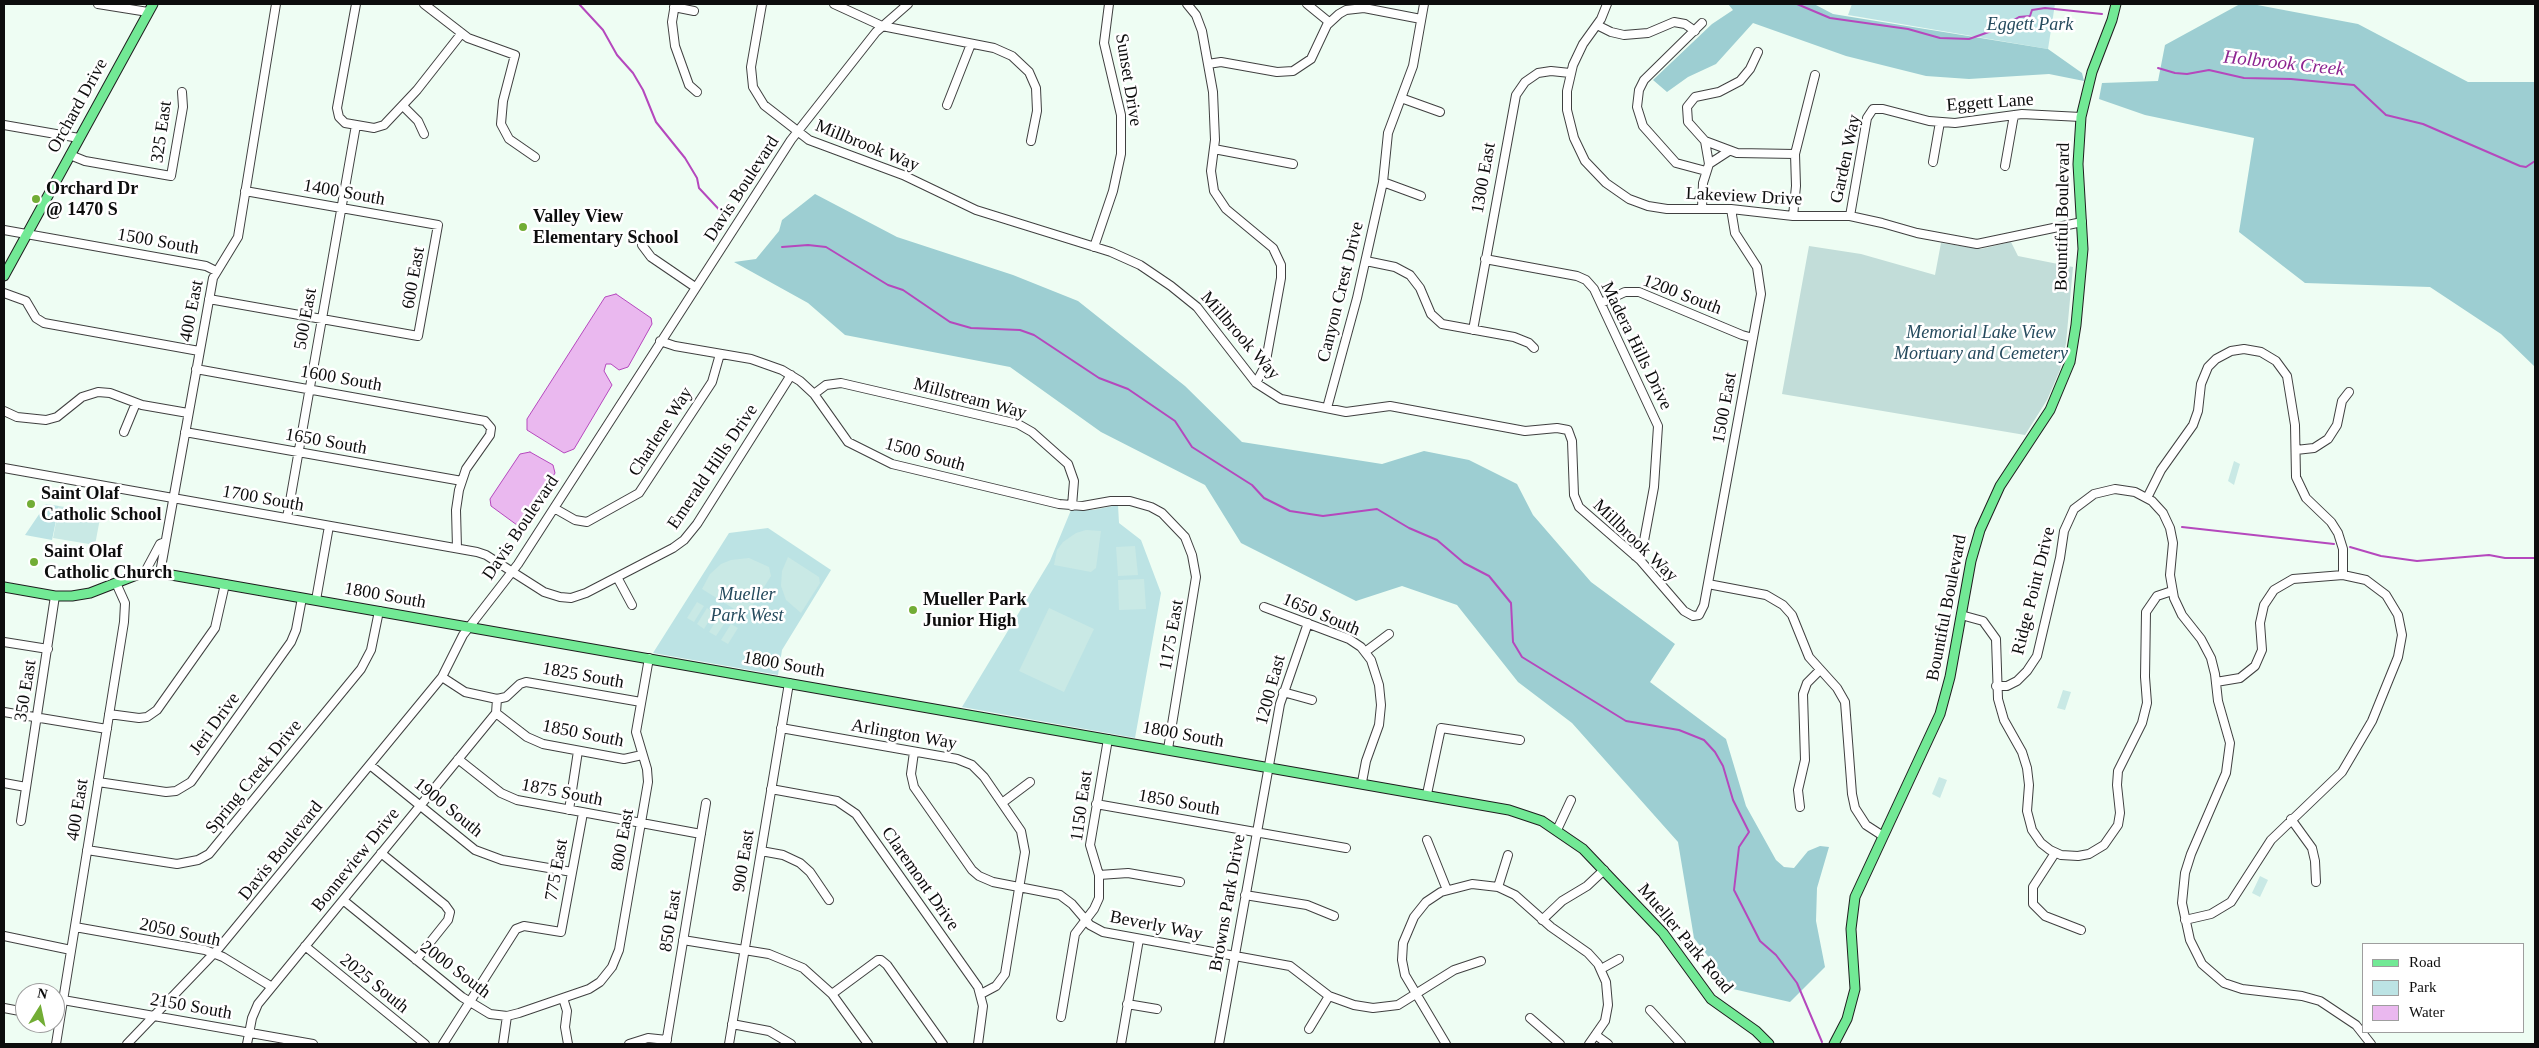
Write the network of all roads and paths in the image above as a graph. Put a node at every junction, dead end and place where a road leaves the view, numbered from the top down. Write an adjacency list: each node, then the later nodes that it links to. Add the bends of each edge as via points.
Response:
1 (98, 4): 17 (street)
2 (153, 4): 17 (main road, Orchard Drive)
3 (276, 4): 57 (street, 400 East)
4 (356, 4): 41 (street, via 337,112 342,120)
5 (424, 4): 24 (street)
6 (762, 4): 42 (street, Millbrook Way, via 751,67 752,82 764,105)
7 (834, 4): 22 (street)
8 (908, 4): 22 (street, Davis Boulevard)
9 (1108, 4): 69 (street, Sunset Drive, via 1104,43 1121,115 1122,149 1115,184)
10 (1187, 4): 27 (street, via 1200,25)
11 (1307, 4): 19 (street)
12 (1424, 4): 18 (street, Canyon Crest Drive)
13 (1607, 4): 21 (street, Lakeview Drive)
14 (2116, 4): 38 (main road, Bountiful Boulevard, via 2092,72)
15 (674, 6): 16 (street); 31 (street, via 675,46 689,85)
16 (694, 11)
17 (148, 12): 44 (main road, Orchard Drive)
18 (1421, 19): 19 (street, via 1356,8 1342,12); 32 (street, Canyon Crest Drive, via 1412,66)
19 (1329, 22): 27 (street, via 1311,59 1293,71 1277,72 1221,62)
20 (1702, 23): 23 (street)
21 (1597, 25): 23 (street, via 1624,35 1648,33 1674,22); 28 (street, Lakeview Drive, via 1583,44)
22 (882, 26): 25 (street); 42 (street, Davis Boulevard)
23 (1695, 31): 55 (street, via 1644,80 1637,106 1643,126 1676,162)
24 (461, 34): 34 (street); 51 (street, via 515,55 503,100 501,124 509,139)
25 (971, 44): 33 (street); 45 (street, via 1006,52 1029,72 1036,88 1037,103)
26 (1758, 52): 46 (street, via 1740,81 1724,90 1695,97 1689,103 1686,110 1688,122)
27 (1208, 64): 47 (street, via 1215,110)
28 (1570, 73): 60 (street, Lakeview Drive, via 1567,101 1571,129 1582,156 1597,176 1617,192 1641,204 1668,209); 70 (street, 1300 East, via 1551,70 1538,73 1525,82 1516,95)
29 (1815, 75): 49 (street)
30 (182, 92): 50 (street, 325 East, via 184,102 171,176 85,161)
31 (697, 92)
32 (1401, 98): 36 (street); 56 (street, Canyon Crest Drive, via 1388,134)
33 (947, 105)
34 (403, 106): 41 (street, via 382,127); 43 (street, via 418,121)
35 (1873, 109): 39 (street, Eggett Lane); 63 (street, Garden Way, via 1867,118)
36 (1440, 112)
37 (2014, 115): 38 (street, Eggett Lane); 39 (street, Eggett Lane, via 1969,123); 54 (street)
38 (2081, 118): 64 (main road, Bountiful Boulevard, via 2078,164)
39 (1940, 122): 52 (street)
40 (4, 125): 44 (street)
41 (356, 125): 59 (street, 500 East)
42 (797, 131): 69 (street, Millbrook Way, via 821,146 903,175 976,210); 74 (street, Davis Boulevard)
43 (424, 134)
44 (79, 138): 50 (main road, Orchard Drive)
45 (1031, 140)
46 (1705, 141): 48 (street); 55 (street)
47 (1214, 149): 53 (street); 87 (street, via 1210,172 1216,196 1230,213 1273,248 1281,265 1265,366)
48 (1729, 152): 49 (street); 55 (street)
49 (1795, 154): 62 (street)
50 (70, 155): 67 (main road, Orchard Drive)
51 (535, 157)
52 (1933, 162)
53 (1293, 164)
54 (2006, 166)
55 (1707, 168): 60 (street)
56 (1383, 182): 58 (street); 71 (street, Canyon Crest Drive)
57 (245, 191): 59 (street, 1400 South); 72 (street, 400 East, via 237,240)
58 (1421, 196)
59 (341, 208): 65 (street, 1400 South); 78 (street, 500 East)
60 (1702, 208): 61 (street, Lakeview Drive)
61 (1731, 209): 62 (street, Lakeview Drive); 80 (street, 1500 East, via 1735,233 1754,261 1760,280 1760,301)
62 (1793, 216): 63 (street, Lakeview Drive)
63 (1850, 216): 64 (street, Lakeview Drive, via 1977,244)
64 (2082, 222): 127 (main road, Bountiful Boulevard, via 2076,325 2068,370 2050,410 1987,512 1973,550)
65 (438, 225): 78 (street, 600 East, via 418,336)
66 (4, 230): 67 (street, 1500 South)
67 (27, 234): 72 (street, 1500 South, via 206,266); 73 (main road, Orchard Drive)
68 (642, 245): 74 (street, via 651,257)
69 (1094, 246): 87 (street, Millbrook Way, via 1140,265 1193,304)
70 (1485, 259): 77 (street, Madera Hills Drive, via 1578,276 1592,286); 79 (street, 1300 East)
71 (1366, 261): 79 (street, via 1410,275 1438,322); 92 (street, Canyon Crest Drive)
72 (216, 271): 76 (street, 400 East)
73 (4, 276)
74 (695, 287): 81 (street, Davis Boulevard)
75 (4, 293): 83 (street, via 26,301 36,318 44,323)
76 (209, 299): 78 (street); 83 (street, 400 East)
77 (1601, 303): 80 (street, 1200 South, via 1626,292 1640,292); 110 (street, Madera Hills Drive, via 1658,426 1654,487 1643,546)
78 (322, 319): 88 (street, 500 East)
79 (1473, 330): 82 (street, via 1514,337)
80 (1753, 338): 118 (street, 1500 East)
81 (660, 341): 84 (street, 1500 South); 104 (street, Davis Boulevard)
82 (1534, 348)
83 (200, 351): 85 (street, 400 East)
84 (720, 354): 86 (street, 1500 South, via 762,362); 104 (street, Charlene Way, via 712,382 639,493 587,522 574,520)
85 (196, 369): 88 (street, 1600 South); 94 (street, 400 East)
86 (791, 375): 90 (street, 1500 South); 115 (street, Emerald Hills Drive, via 689,534 673,548)
87 (1256, 383): 92 (street, Millbrook Way, via 1281,399)
88 (310, 389): 98 (street, 500 East); 100 (street, 1600 South, via 481,419 488,423 491,433 466,468)
89 (2349, 392): 97 (street, via 2342,401 2337,425 2328,439 2314,448)
90 (814, 394): 103 (street, 1500 South, via 848,442 883,461); 103 (street, Millstream Way, via 826,385 841,383 1018,424 1068,464 1074,481)
91 (136, 403): 93 (street, via 98,392 82,397 57,417 46,420 17,418); 94 (street); 95 (street)
92 (1328, 408): 110 (street, Millbrook Way, via 1355,412 1390,406 1525,431 1568,430 1572,441 1577,504)
93 (4, 411)
94 (188, 413): 96 (street, 400 East)
95 (124, 432)
96 (185, 432): 98 (street, 1650 South); 101 (street, 400 East)
97 (2296, 450): 102 (street, via 2291,392 2284,370 2272,357 2261,352 2250,349 2232,351 2216,359 2205,372 2193,425 2161,470); 114 (street, via 2300,488 2335,526 2341,540)
98 (298, 452): 100 (street, 1650 South); 105 (street, 500 East)
99 (4, 468): 101 (street, 1700 South)
100 (462, 481): 109 (street, via 456,510)
101 (173, 498): 105 (street, 1700 South); 108 (street, 400 East)
102 (2147, 498): 120 (street, Ridge Point Drive, via 2163,513 2173,538); 140 (street, Ridge Point Drive, via 2130,490 2110,490 2090,496 2074,509 2064,531 2036,656 2027,672 2017,681 2007,686)
103 (1072, 506): 107 (street, 1500 South, via 1120,500 1140,503 1162,513)
104 (554, 508): 112 (street, Davis Boulevard)
105 (287, 518): 106 (street, 1700 South)
106 (329, 526): 109 (street, 1700 South); 123 (street)
107 (1180, 529): 153 (street, 1175 East, via 1192,555 1196,587)
108 (165, 542): 111 (street, 400 East, via 160,544); 113 (street, 400 East)
109 (457, 548): 112 (street, 1700 South, via 483,554)
110 (1635, 556): 128 (street, Millbrook Way, via 1684,612)
111 (145, 572): 113 (main road, 1800 South); 116 (main road, 1800 South)
112 (512, 572): 115 (street, Emerald Hills Drive, via 544,592 565,598 586,593); 130 (street, Davis Boulevard)
113 (160, 573): 117 (main road, 1800 South)
114 (2343, 575): 138 (street, via 2299,577 2278,586 2262,611 2262,646 2258,662 2244,676); 175 (street, via 2366,580 2386,595 2400,622 2401,646 2377,710 2351,758 2332,783)
115 (618, 577): 124 (street)
116 (116, 583): 121 (main road, 1800 South, via 81,594); 147 (street, 400 East, via 125,610)
117 (225, 584): 122 (main road, 1800 South); 147 (street, via 215,628 157,710 143,718)
118 (1708, 584): 128 (street, 1500 East, via 1703,610); 136 (street, via 1760,593 1778,601 1792,615 1807,652)
119 (4, 588): 121 (main road, 1800 South)
120 (2172, 591): 138 (street, Ridge Point Drive, via 2182,615 2208,651); 187 (street, via 2157,596 2146,612 2147,703 2142,723 2118,771 2120,813 2116,829 2108,842 2089,854 2072,857)
121 (56, 596): 133 (street, 350 East)
122 (302, 598): 123 (main road, 1800 South); 160 (street, Jeri Drive, via 292,642 188,784 166,792)
123 (316, 600): 126 (main road, 1800 South)
124 (632, 605)
125 (1264, 607): 129 (street, 1650 South)
126 (378, 611): 130 (main road, 1800 South); 184 (street, Spring Creek Drive, via 371,650 361,669 209,854 177,864)
127 (1961, 615): 140 (street, via 1983,621 1994,634 1998,645); 181 (main road, Bountiful Boulevard, via 1940,714)
128 (1697, 616)
129 (1308, 623): 134 (street, 1650 South, via 1349,639); 141 (street, 1200 East)
130 (468, 627): 135 (main road, 1800 South); 137 (street, Davis Boulevard)
131 (1389, 634): 134 (street)
132 (4, 642): 133 (street)
133 (48, 649): 148 (street, 350 East)
134 (1365, 652): 162 (street, via 1377,676 1381,705 1379,725)
135 (649, 658): 139 (main road, 1800 South); 144 (street, 800 East)
136 (1820, 670): 172 (street, via 1807,683 1803,694 1805,760 1798,790); 181 (street, via 1840,692 1846,708 1855,808 1866,825)
137 (442, 677): 142 (street, via 466,692); 158 (street, Davis Boulevard)
138 (2216, 682): 203 (street, Ridge Point Drive, via 2229,738 2229,760 2186,867 2182,895)
139 (789, 683): 149 (street, 900 East); 151 (main road, 1800 South)
140 (1996, 686): 187 (street, via 2001,713 2027,768 2030,785 2027,811 2032,830 2041,843)
141 (1283, 692): 143 (street); 159 (street, 1200 East)
142 (497, 699): 144 (street, 1825 South, via 506,697 526,682); 146 (street)
143 (1312, 700)
144 (641, 702): 156 (street, 800 East, via 636,732)
145 (4, 712): 148 (street)
146 (496, 713): 154 (street, 1850 South, via 535,741); 157 (street, Bonneview Drive)
147 (109, 714): 150 (street, 400 East)
148 (37, 718): 150 (street); 164 (street, 350 East)
149 (781, 728): 155 (street, Arlington Way); 165 (street, 900 East)
150 (107, 729): 160 (street, 400 East)
151 (1108, 739): 153 (main road, 1800 South); 170 (street, 1150 East)
152 (1520, 740): 166 (street, via 1441,728)
153 (1168, 749): 159 (main road, 1800 South)
154 (578, 751): 156 (street, 1850 South, via 624,759); 173 (street)
155 (914, 752): 168 (street, Arlington Way, via 957,759 972,765); 194 (street, Beverly Way, via 911,774 914,787 969,866 988,880)
156 (642, 755): 177 (street, 800 East, via 648,778)
157 (458, 759): 171 (street, Bonneview Drive); 173 (street, 1875 South, via 508,797)
158 (370, 765): 171 (street, 1900 South); 212 (street, Davis Boulevard)
159 (1268, 766): 162 (main road, 1800 South); 179 (street, Browns Park Drive)
160 (98, 782): 184 (street, 400 East)
161 (1030, 782): 168 (street)
162 (1362, 782): 166 (main road, 1800 South)
163 (4, 783): 164 (street)
164 (26, 787): 176 (street, 350 East)
165 (771, 789): 185 (street, 900 East); 221 (street, Claremont Drive, via 837,801 852,810)
166 (1427, 794): 178 (main road, 1800 South, via 1515,811)
167 (1571, 800): 178 (street)
168 (1002, 803): 194 (street, Arlington Way, via 1025,841)
169 (706, 804): 180 (street, 850 East)
170 (1096, 804): 179 (street, 1850 South); 191 (street, 1150 East, via 1090,845)
171 (420, 806): 186 (street, Bonneview Drive); 190 (street, 1900 South, via 484,854)
172 (1800, 807)
173 (568, 810): 174 (street, 1875 South)
174 (583, 813): 177 (street, 1875 South); 190 (street, 775 East)
175 (2291, 819): 193 (street, via 2312,848); 203 (street, via 2264,849 2231,902 2211,914)
176 (21, 821)
177 (642, 823): 180 (street, 1875 South); 224 (street, 800 East, via 615,961 609,973 594,986)
178 (1558, 830): 189 (main road, Mueller Park Road)
179 (1256, 832): 183 (street, 1850 South); 197 (street, Browns Park Drive)
180 (701, 834): 208 (street, 850 East)
181 (1884, 836): 262 (main road, Bountiful Boulevard, via 1861,881 1854,905 1851,928 1855,989 1847,1019)
182 (1427, 840): 196 (street)
183 (1346, 848)
184 (87, 850): 204 (street, 400 East)
185 (761, 851): 199 (street, via 783,855 800,863); 211 (street, 900 East)
186 (381, 853): 198 (street, Bonneview Drive); 215 (street, via 450,912 448,920)
187 (2055, 853): 205 (street, via 2033,887 2033,904 2045,916)
188 (1508, 855): 195 (street)
189 (1604, 870): 202 (street); 261 (main road, Mueller Park Road, via 1663,933 1711,999)
190 (572, 872): 226 (street, 775 East, via 561,932 519,927)
191 (1099, 875): 192 (street, via 1128,873); 201 (street, 1150 East, via 1097,904)
192 (1180, 882)
193 (2316, 882)
194 (1020, 887): 201 (street, Beverly Way, via 1060,895); 221 (street, Arlington Way, via 1005,974 996,986)
195 (1498, 887): 196 (street, via 1472,884); 202 (street, via 1522,900)
196 (1447, 890): 222 (street, via 1431,898 1420,909 1406,933 1403,968)
197 (1245, 895): 200 (street, via 1307,906); 213 (street, Browns Park Drive)
198 (343, 900): 209 (street, Bonneview Drive); 215 (street, 2000 South)
199 (830, 900)
200 (1334, 916)
201 (1084, 920): 207 (street, Beverly Way, via 1103,932); 232 (street, 1150 East, via 1073,938)
202 (1542, 920): 217 (street, via 1588,953)
203 (2185, 920): 238 (street, Ridge Point Drive, via 2202,964 2219,980 2236,988 2320,1001)
204 (75, 927): 210 (street, 400 East); 212 (street, 2050 South)
205 (2081, 930)
206 (4, 936): 210 (street)
207 (1139, 939): 213 (street, Beverly Way); 227 (street)
208 (683, 940): 211 (street); 240 (street, 850 East)
209 (305, 946): 218 (street, Bonneview Drive); 245 (street, 2025 South)
210 (71, 950): 219 (street, 400 East)
211 (745, 950): 220 (street, via 769,954 794,964 811,974); 234 (street, 900 East)
212 (215, 954): 218 (street, 2050 South); 230 (street, Davis Boulevard)
213 (1234, 956): 223 (street, Beverly Way, via 1290,966); 256 (street, Browns Park Drive)
214 (1619, 959): 217 (street)
215 (416, 960): 226 (street, 2000 South)
216 (1482, 961): 222 (street, Beverly Way, via 1454,970)
217 (1601, 969): 239 (street, via 1608,989 1608,1005 1605,1021)
218 (272, 987): 236 (street, Bonneview Drive, via 255,1011)
219 (65, 988)
220 (832, 994): 252 (street); 253 (street, via 881,960)
221 (981, 994): 254 (street, via 983,1013)
222 (1416, 994): 223 (street, Beverly Way, via 1398,1005 1380,1008 1354,1005); 257 (street)
223 (1329, 996): 235 (street)
224 (563, 998): 231 (street); 248 (street, via 567,1008 565,1027)
225 (65, 1000): 230 (street, 2150 South)
226 (469, 1002): 231 (street, 2000 South, via 490,1014); 246 (street)
227 (1127, 1004): 228 (street); 255 (street)
228 (1157, 1009)
229 (1650, 1010): 241 (street)
230 (156, 1016): 236 (street, 2150 South); 242 (street, Davis Boulevard)
231 (507, 1016): 247 (street)
232 (1061, 1017)
233 (1530, 1018): 258 (street)
234 (732, 1024): 250 (street, 900 East); 251 (street, via 769,1031)
235 (1309, 1029)
236 (249, 1032): 243 (street, Bonneview Drive); 244 (street, 2150 South)
237 (2362, 1033): 263 (street, Ridge Point Drive)
238 (2362, 1033)
239 (1596, 1036): 259 (street); 260 (street)
240 (666, 1042): 249 (street, via 648,1038)
241 (1678, 1043)
242 (127, 1044)
243 (247, 1044)
244 (313, 1044)
245 (425, 1044)
246 (443, 1044)
247 (503, 1044)
248 (568, 1044)
249 (629, 1044)
250 (729, 1044)
251 (791, 1044)
252 (867, 1044)
253 (943, 1044)
254 (978, 1044)
255 (1120, 1044)
256 (1219, 1044)
257 (1446, 1044)
258 (1560, 1044)
259 (1589, 1044)
260 (1608, 1044)
261 (1769, 1044)
262 (1834, 1044)
263 (2371, 1044)

